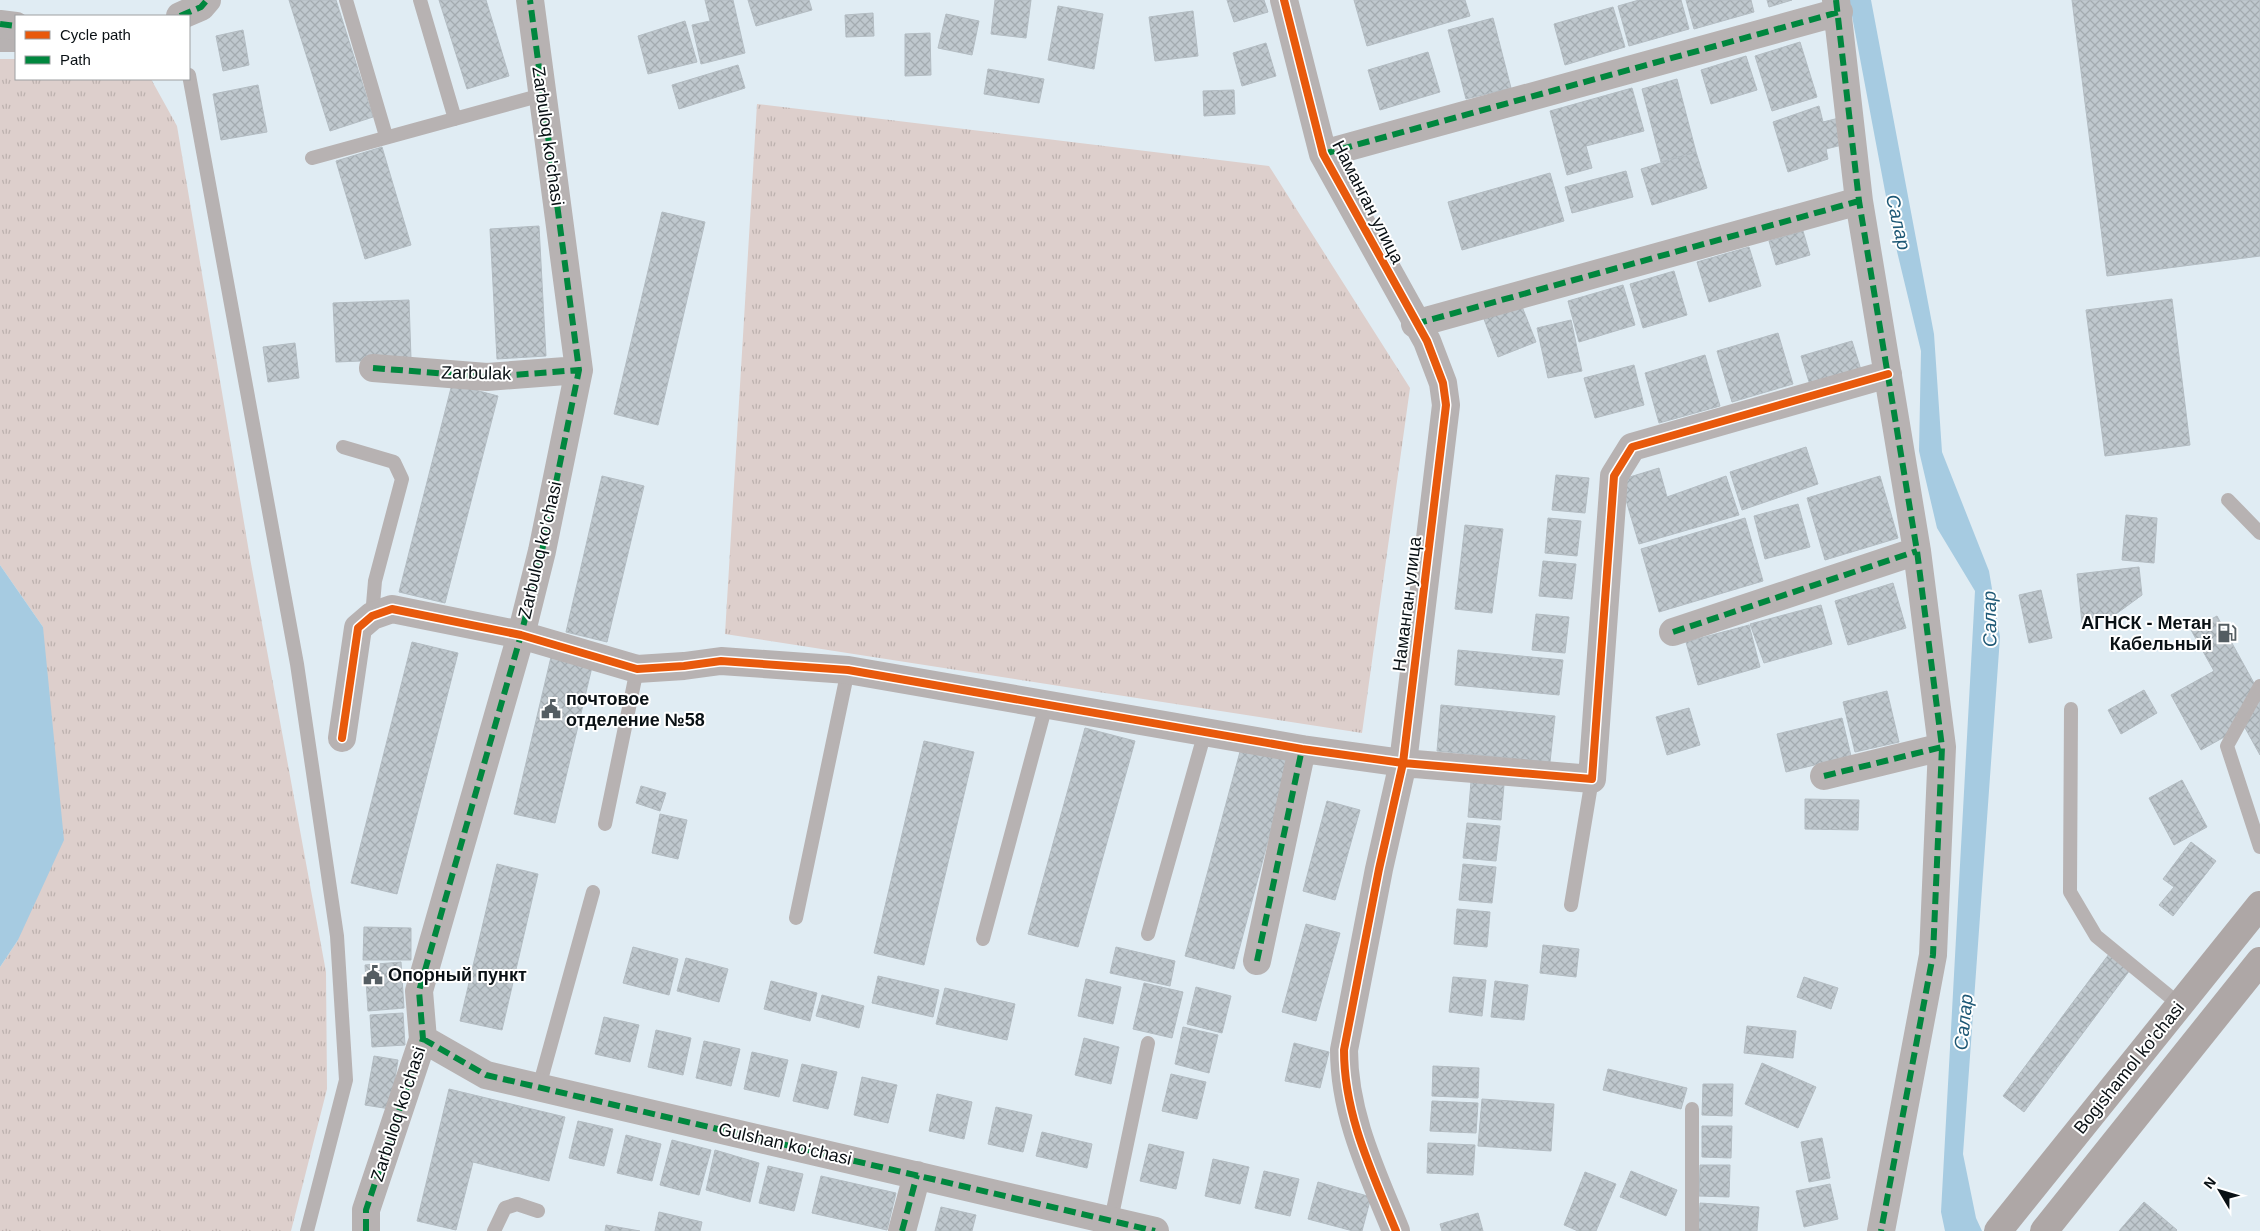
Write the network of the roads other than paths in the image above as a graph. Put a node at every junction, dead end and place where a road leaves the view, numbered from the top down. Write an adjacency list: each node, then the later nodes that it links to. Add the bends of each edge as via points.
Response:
1 (207, 0): 7 (street, via 201,7)
2 (346, 0): 15 (lane)
3 (420, 0): 14 (lane)
4 (530, 0): 13 (street, Zarbuloq ko'chasi)
5 (1284, 0): 16 (street, Наманган улица)
6 (1837, 6): 16 (street); 18 (street)
7 (182, 15)
8 (0, 24): 9 (street)
9 (15, 26)
10 (0, 45): 11 (lane)
11 (15, 45)
12 (190, 80): 61 (lane, via 297,664 337,936 346,1080)
13 (542, 96): 14 (lane); 21 (street, Zarbuloq ko'chasi)
14 (455, 118): 15 (lane)
15 (386, 136): 17 (lane)
16 (1323, 154): 19 (street, Наманган улица)
17 (312, 158)
18 (1859, 201): 19 (street); 22 (street)
19 (1415, 324): 39 (street, Наманган улица, via 1436,361 1446,405)
20 (373, 368): 21 (street, Zarbulak, via 487,376)
21 (579, 370): 29 (street, Zarbuloq ko'chasi)
22 (1888, 374): 26 (street); 41 (street, via 1632,447 1614,476)
23 (343, 447): 27 (lane, via 394,462 402,479 375,581)
24 (2228, 500): 25 (lane)
25 (2260, 533)
26 (1917, 552): 28 (street); 37 (street)
27 (372, 616): 29 (street, via 392,609); 36 (street, via 358,628)
28 (1673, 632)
29 (521, 636): 30 (street); 53 (street, Zarbuloq ko'chasi, via 419,991)
30 (637, 669): 31 (street, via 721,661); 42 (lane)
31 (848, 670): 33 (street); 47 (lane)
32 (2260, 686): 43 (lane, via 2227,746)
33 (1046, 705): 35 (street); 49 (lane)
34 (2071, 709): 52 (lane, via 2070,892 2096,936)
35 (1205, 732): 38 (street); 48 (lane)
36 (342, 738)
37 (1942, 747): 40 (street); 68 (street, via 1933,955)
38 (1302, 748): 39 (street); 50 (street)
39 (1403, 763): 41 (street); 66 (street, Наманган улица, via 1344,1050 1344,1076 1354,1127)
40 (1824, 776)
41 (1592, 779): 45 (lane)
42 (605, 824)
43 (2260, 847)
44 (593, 892): 55 (lane)
45 (1571, 905)
46 (2260, 905): 52 (main road, Bogishamol ko'chasi)
47 (796, 918)
48 (1148, 934)
49 (983, 940)
50 (1257, 961)
51 (2260, 961): 69 (main road, Bogishamol ko'chasi)
52 (2180, 1005): 60 (main road, Bogishamol ko'chasi)
53 (423, 1039): 55 (street, Gulshan ko'chasi, via 486,1075); 62 (street, Zarbuloq ko'chasi, via 366,1210)
54 (1148, 1043): 59 (lane)
55 (539, 1087): 57 (street, Gulshan ko'chasi)
56 (1692, 1109): 67 (lane)
57 (917, 1175): 59 (street, Gulshan ko'chasi); 64 (street)
58 (538, 1211): 63 (lane, via 517,1204 505,1208)
59 (1111, 1220): 65 (street, Gulshan ko'chasi)
60 (2003, 1224)
61 (307, 1231)
62 (366, 1231)
63 (494, 1231)
64 (902, 1231)
65 (1155, 1231)
66 (1396, 1231)
67 (1692, 1231)
68 (1882, 1231)
69 (2044, 1231)

